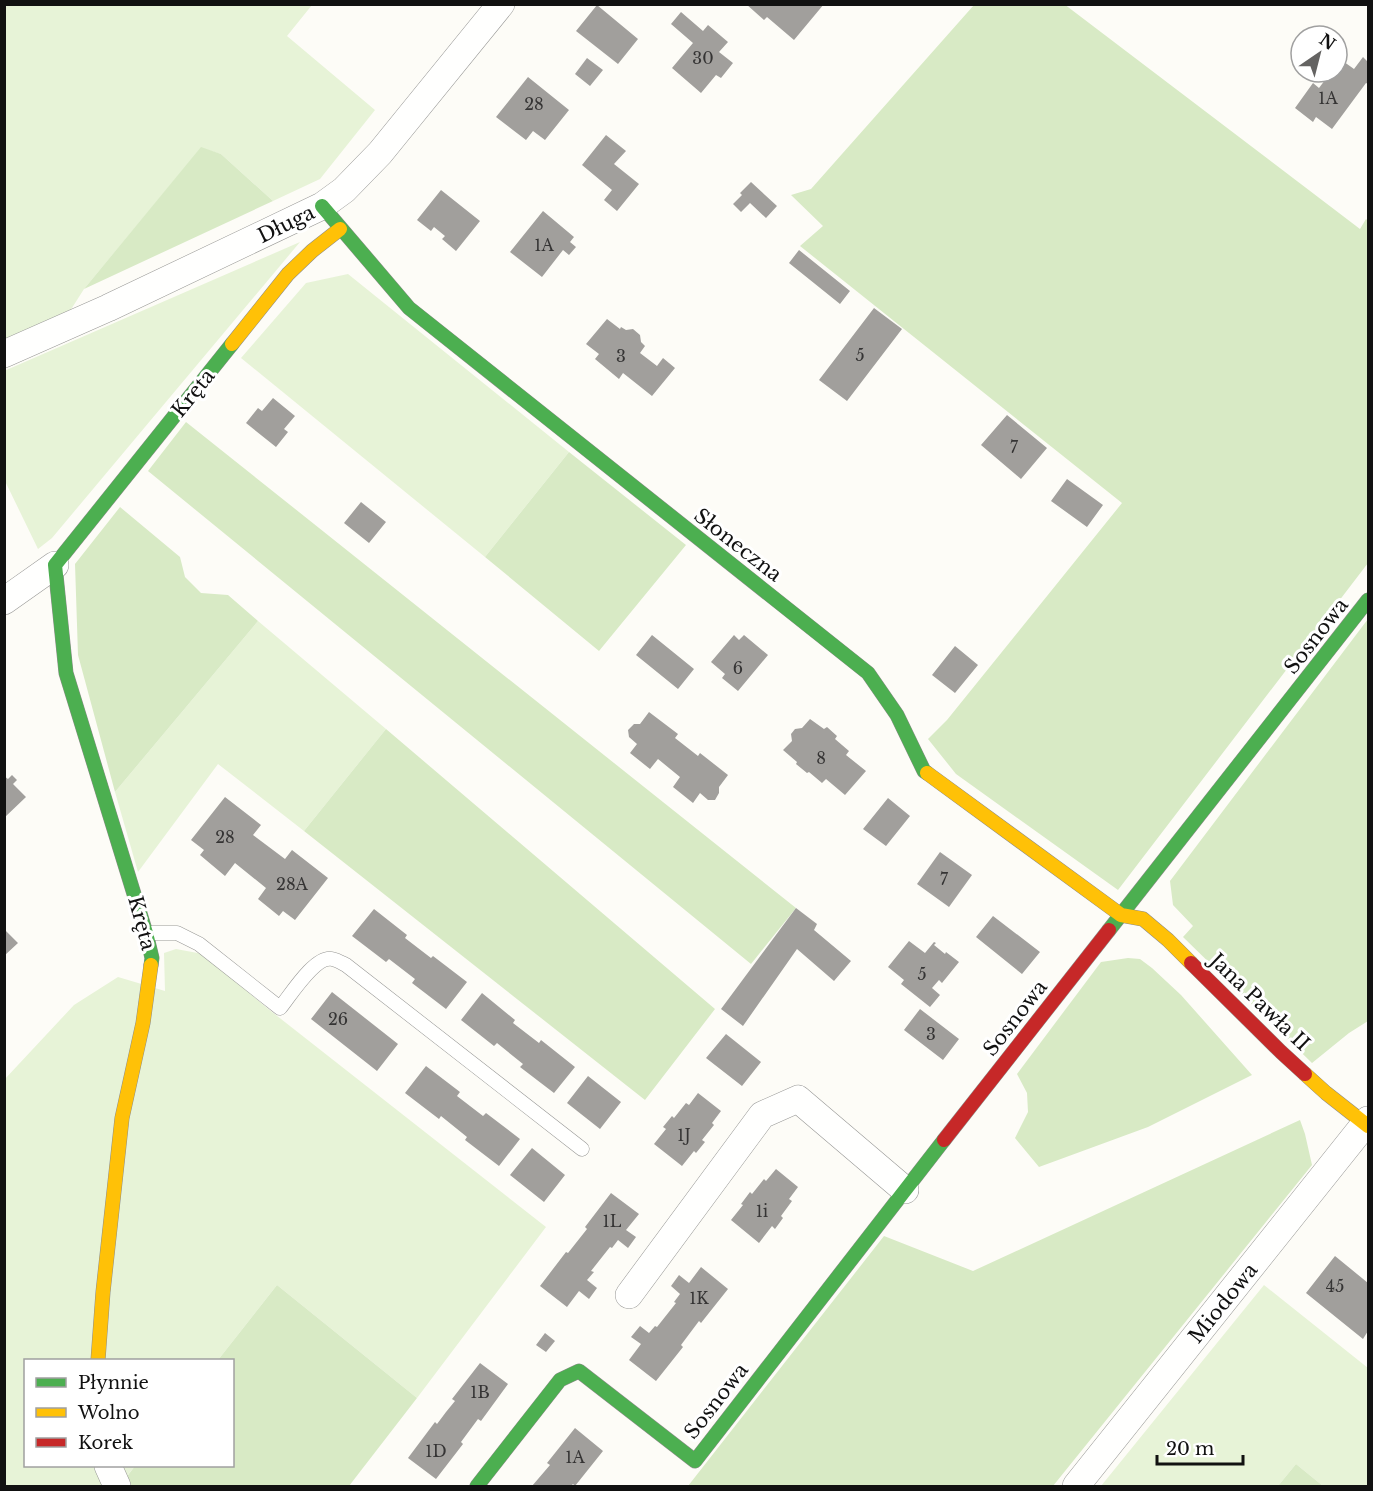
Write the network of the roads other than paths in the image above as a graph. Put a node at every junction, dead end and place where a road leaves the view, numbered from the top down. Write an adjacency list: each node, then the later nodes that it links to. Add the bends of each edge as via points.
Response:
1 (501, 4): 2 (street, Długa, via 380,153 344,190)
2 (322, 206): 3 (street, Słoneczna); 4 (street, Długa)
3 (340, 229): 5 (street, Kręta, via 288,274); 8 (street, Słoneczna, via 409,309 868,673 897,715 924,771)
4 (4, 354)
5 (55, 565): 7 (street, Kręta); 9 (street, Kręta, via 66,673)
6 (1368, 600): 8 (street, Sosnowa)
7 (4, 601)
8 (1121, 915): 10 (street, Jana Pawła II, via 1143,919 1168,940 1281,1052); 12 (street, Sosnowa)
9 (147, 933): 11 (lane, via 177,933 199,944 280,1008 319,962 332,959 346,965); 14 (street, Kręta, via 152,958 143,1023 122,1118)
10 (1367, 1123): 18 (street, Miodowa)
11 (582, 1149)
12 (905, 1190): 13 (street, via 798,1099 762,1115); 17 (street, Sosnowa, via 695,1461 579,1371 560,1380)
13 (629, 1295)
14 (98, 1359)
15 (108, 1467): 16 (street)
16 (117, 1486)
17 (477, 1486)
18 (1076, 1486)

